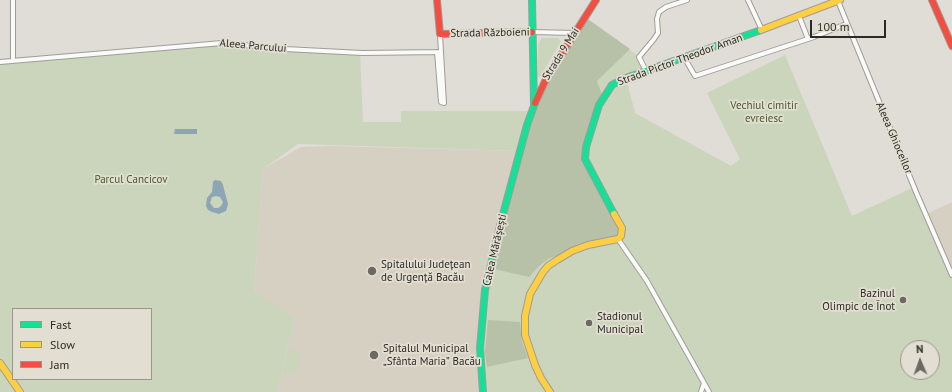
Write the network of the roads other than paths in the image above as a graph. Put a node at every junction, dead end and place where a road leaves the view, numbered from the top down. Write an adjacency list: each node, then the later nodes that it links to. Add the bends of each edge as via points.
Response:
1 (14, 0): 21 (street)
2 (437, 0): 14 (street, Strada Războieni)
3 (532, 0): 12 (street, Calea Mărășești)
4 (596, 0): 13 (street, Strada 9 Mai)
5 (687, 0): 22 (street, via 659,12 658,33 639,57)
6 (748, 0): 11 (street)
7 (839, 0): 9 (street, Strada Pictor Theodor Aman); 10 (street, Aleea Ghioceilor)
8 (932, 0): 15 (street)
9 (799, 16): 11 (street, Strada Pictor Theodor Aman); 16 (street)
10 (846, 24): 16 (street); 25 (street, Aleea Ghioceilor)
11 (762, 30): 19 (street, Strada Pictor Theodor Aman)
12 (532, 32): 13 (street, Strada Războieni); 14 (street, Strada Războieni); 23 (street, Calea Mărășești)
13 (574, 33): 23 (street, Strada 9 Mai, via 547,77)
14 (440, 34): 18 (street)
15 (950, 37): 17 (street)
16 (808, 39): 19 (street, via 695,76)
17 (952, 46)
18 (439, 52): 18 (street, via 441,103 444,102); 21 (street, Aleea Parcului, via 362,53 222,43)
19 (684, 57): 22 (street, Strada Pictor Theodor Aman)
20 (0, 62): 21 (street, Aleea Parcului)
21 (13, 62)
22 (646, 70): 24 (street, Strada Pictor Theodor Aman, via 623,79 608,90 599,105 586,147 587,164 620,222 622,228)
23 (532, 108): 29 (street, Calea Mărășești, via 485,290 480,348)
24 (618, 239): 27 (street, via 647,281); 30 (street, via 588,245 557,260 543,272 530,294 525,316 525,335 535,365)
25 (952, 275)
26 (0, 363): 28 (street)
27 (704, 383): 31 (street); 32 (street)
28 (20, 392)
29 (483, 392)
30 (550, 392)
31 (701, 392)
32 (709, 392)

